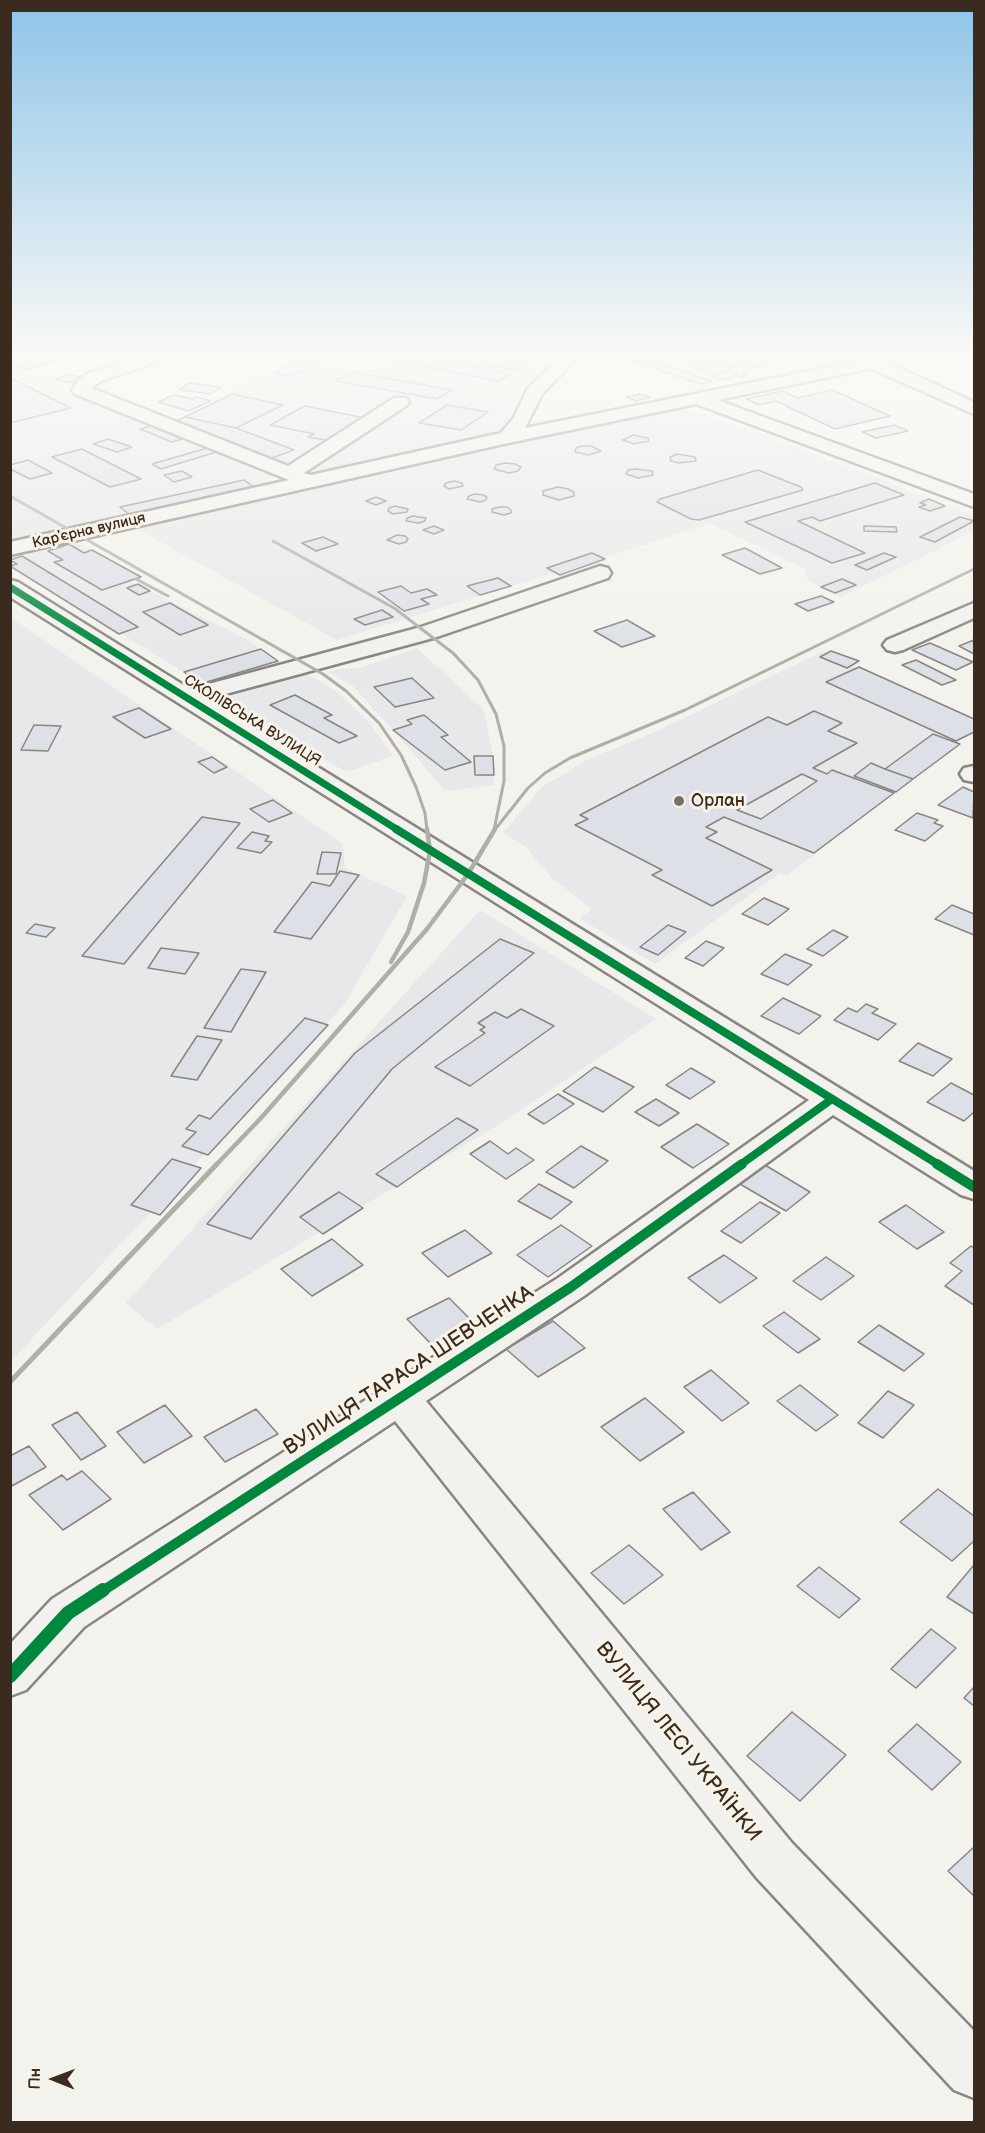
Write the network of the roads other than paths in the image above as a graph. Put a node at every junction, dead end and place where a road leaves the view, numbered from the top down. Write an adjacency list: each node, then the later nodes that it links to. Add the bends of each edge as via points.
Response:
1 (248, 458): 5 (main road)
2 (314, 458): 5 (main road)
3 (418, 458): 6 (main road, Карʼєрна вулиця)
4 (857, 458): 7 (main road)
5 (289, 474): 6 (main road)
6 (310, 482): 8 (main road, Карʼєрна вулиця)
7 (975, 501)
8 (10, 549)
9 (600, 573): 15 (main road, via 429,632)
10 (10, 587): 11 (main road, СКОЛІВСЬКА ВУЛИЦЯ)
11 (35, 602): 12 (main road); 15 (main road, СКОЛІВСЬКА ВУЛИЦЯ)
12 (10, 610)
13 (975, 610): 14 (main road)
14 (895, 645)
15 (188, 697): 16 (main road, СКОЛІВСЬКА ВУЛИЦЯ)
16 (832, 1099): 17 (main road); 18 (main road, ВУЛИЦЯ ТАРАСА ШЕВЧЕНКА, via 571,1287)
17 (975, 1187)
18 (400, 1398): 19 (main road, ВУЛИЦЯ ТАРАСА ШЕВЧЕНКА, via 68,1613); 20 (main road, ВУЛИЦЯ ЛЕСІ УКРАЇНКИ, via 774,1860)
19 (10, 1676)
20 (975, 2070)

